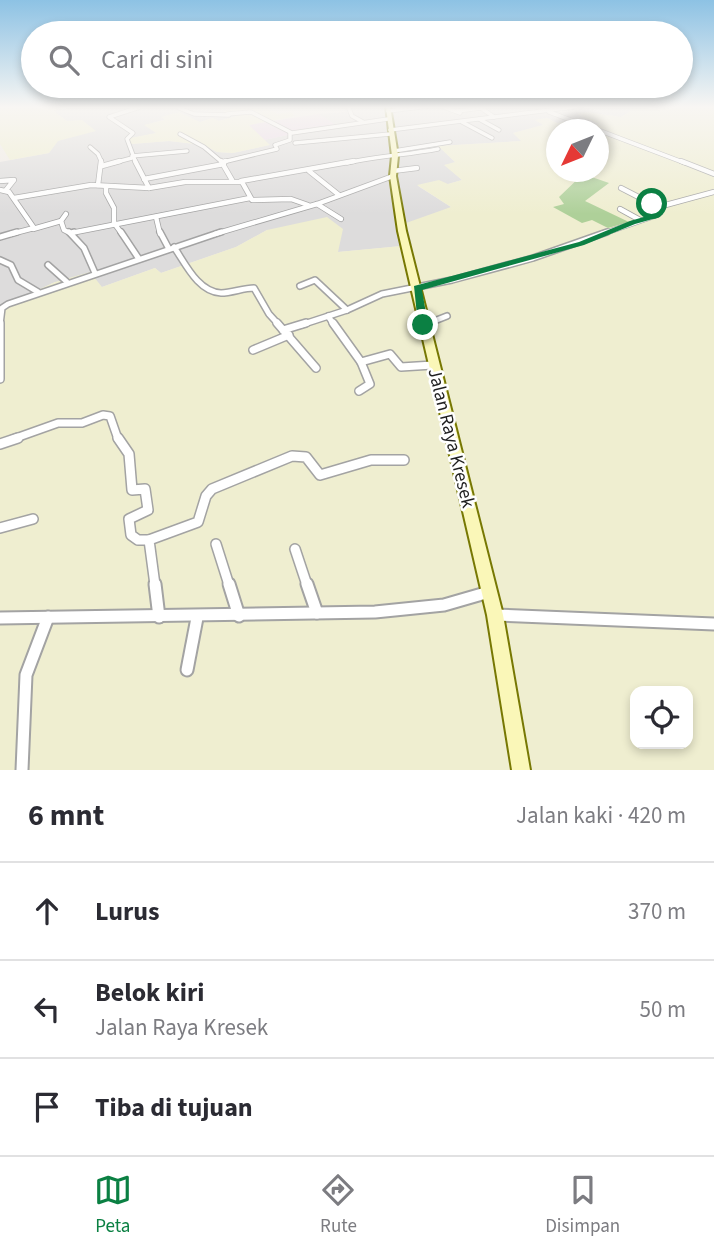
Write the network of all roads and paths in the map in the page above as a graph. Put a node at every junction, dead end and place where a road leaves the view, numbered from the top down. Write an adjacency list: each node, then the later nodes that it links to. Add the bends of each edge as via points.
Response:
1 (128, 142): 13 (street)
2 (195, 142): 14 (street)
3 (284, 142): 14 (street, via 275,145 277,149)
4 (299, 142): 8 (street)
5 (392, 142): 12 (main road, Jalan Raya Kresek)
6 (450, 142): 12 (street)
7 (629, 142): 19 (street)
8 (295, 143)
9 (90, 148): 15 (street, via 99,153)
10 (438, 149): 12 (street)
11 (187, 151): 13 (street)
12 (394, 153): 17 (street); 18 (main road, Jalan Raya Kresek)
13 (132, 157): 15 (street); 20 (street)
14 (223, 163): 20 (street); 21 (street)
15 (102, 166): 24 (street)
16 (417, 168): 18 (street)
17 (309, 171): 23 (street); 30 (street)
18 (393, 174): 30 (street); 53 (main road, Jalan Raya Kresek)
19 (714, 174)
20 (144, 179): 26 (street)
21 (232, 180): 23 (street); 26 (street)
22 (0, 181): 29 (street, via 15,180)
23 (240, 181): 32 (street)
24 (98, 185): 25 (street); 29 (street)
25 (106, 187): 26 (street); 42 (street)
26 (149, 188)
27 (621, 188): 35 (street)
28 (714, 192): 35 (street)
29 (8, 193): 31 (street); 43 (street)
30 (339, 195): 33 (street)
31 (0, 197)
32 (250, 198): 34 (street, via 291,199); 38 (street)
33 (317, 204): 34 (street); 39 (street)
34 (309, 205): 46 (street)
35 (660, 208): 40 (street, via 657,215)
36 (620, 209): 40 (street)
37 (66, 215): 41 (street)
38 (156, 217): 42 (street); 46 (street, via 161,237)
39 (341, 219)
40 (640, 220): 53 (street, via 573,247)
41 (61, 221): 43 (street); 44 (street)
42 (114, 223): 44 (street); 47 (street)
43 (33, 229): 45 (street)
44 (71, 233): 50 (street, via 88,254)
45 (0, 237)
46 (171, 248): 47 (street); 59 (street, via 209,291 254,288 261,305)
47 (139, 259): 50 (street)
48 (0, 260): 54 (street, via 11,265 18,280)
49 (48, 265): 51 (street)
50 (95, 273): 51 (street)
51 (67, 282): 54 (street)
52 (300, 286): 55 (street, via 315,280)
53 (417, 288): 55 (street, via 382,294); 58 (main road, Jalan Raya Kresek)
54 (38, 292): 64 (street, via 2,308)
55 (347, 310): 56 (street)
56 (328, 316): 59 (street); 61 (street)
57 (447, 316): 58 (street)
58 (423, 325): 62 (main road, Jalan Raya Kresek)
59 (286, 333): 60 (street); 63 (street)
60 (253, 350)
61 (361, 362): 62 (street, via 390,354 401,367); 65 (street, via 370,384)
62 (433, 365): 73 (main road, Jalan Raya Kresek)
63 (316, 368)
64 (0, 379)
65 (359, 391)
66 (0, 444): 70 (street, via 58,423 82,424 110,416 129,454 132,489 144,488 148,510 129,519 131,535)
67 (404, 460): 70 (street, via 388,456 360,461 320,475 306,457 292,456 212,489 202,502 198,522)
68 (33, 519): 69 (street)
69 (0, 528)
70 (149, 540): 78 (street)
71 (216, 544): 76 (street)
72 (295, 549): 74 (street)
73 (489, 592): 74 (street, via 416,610); 75 (main road, Jalan Raya Kresek)
74 (317, 613): 76 (street)
75 (495, 615): 81 (street); 84 (main road, Jalan Raya Kresek)
76 (239, 616): 80 (street)
77 (48, 617): 78 (street); 79 (street); 83 (street, via 26,675)
78 (159, 617): 80 (street)
79 (0, 618)
80 (196, 622): 82 (street)
81 (714, 624)
82 (187, 670)
83 (22, 770)
84 (521, 770)

